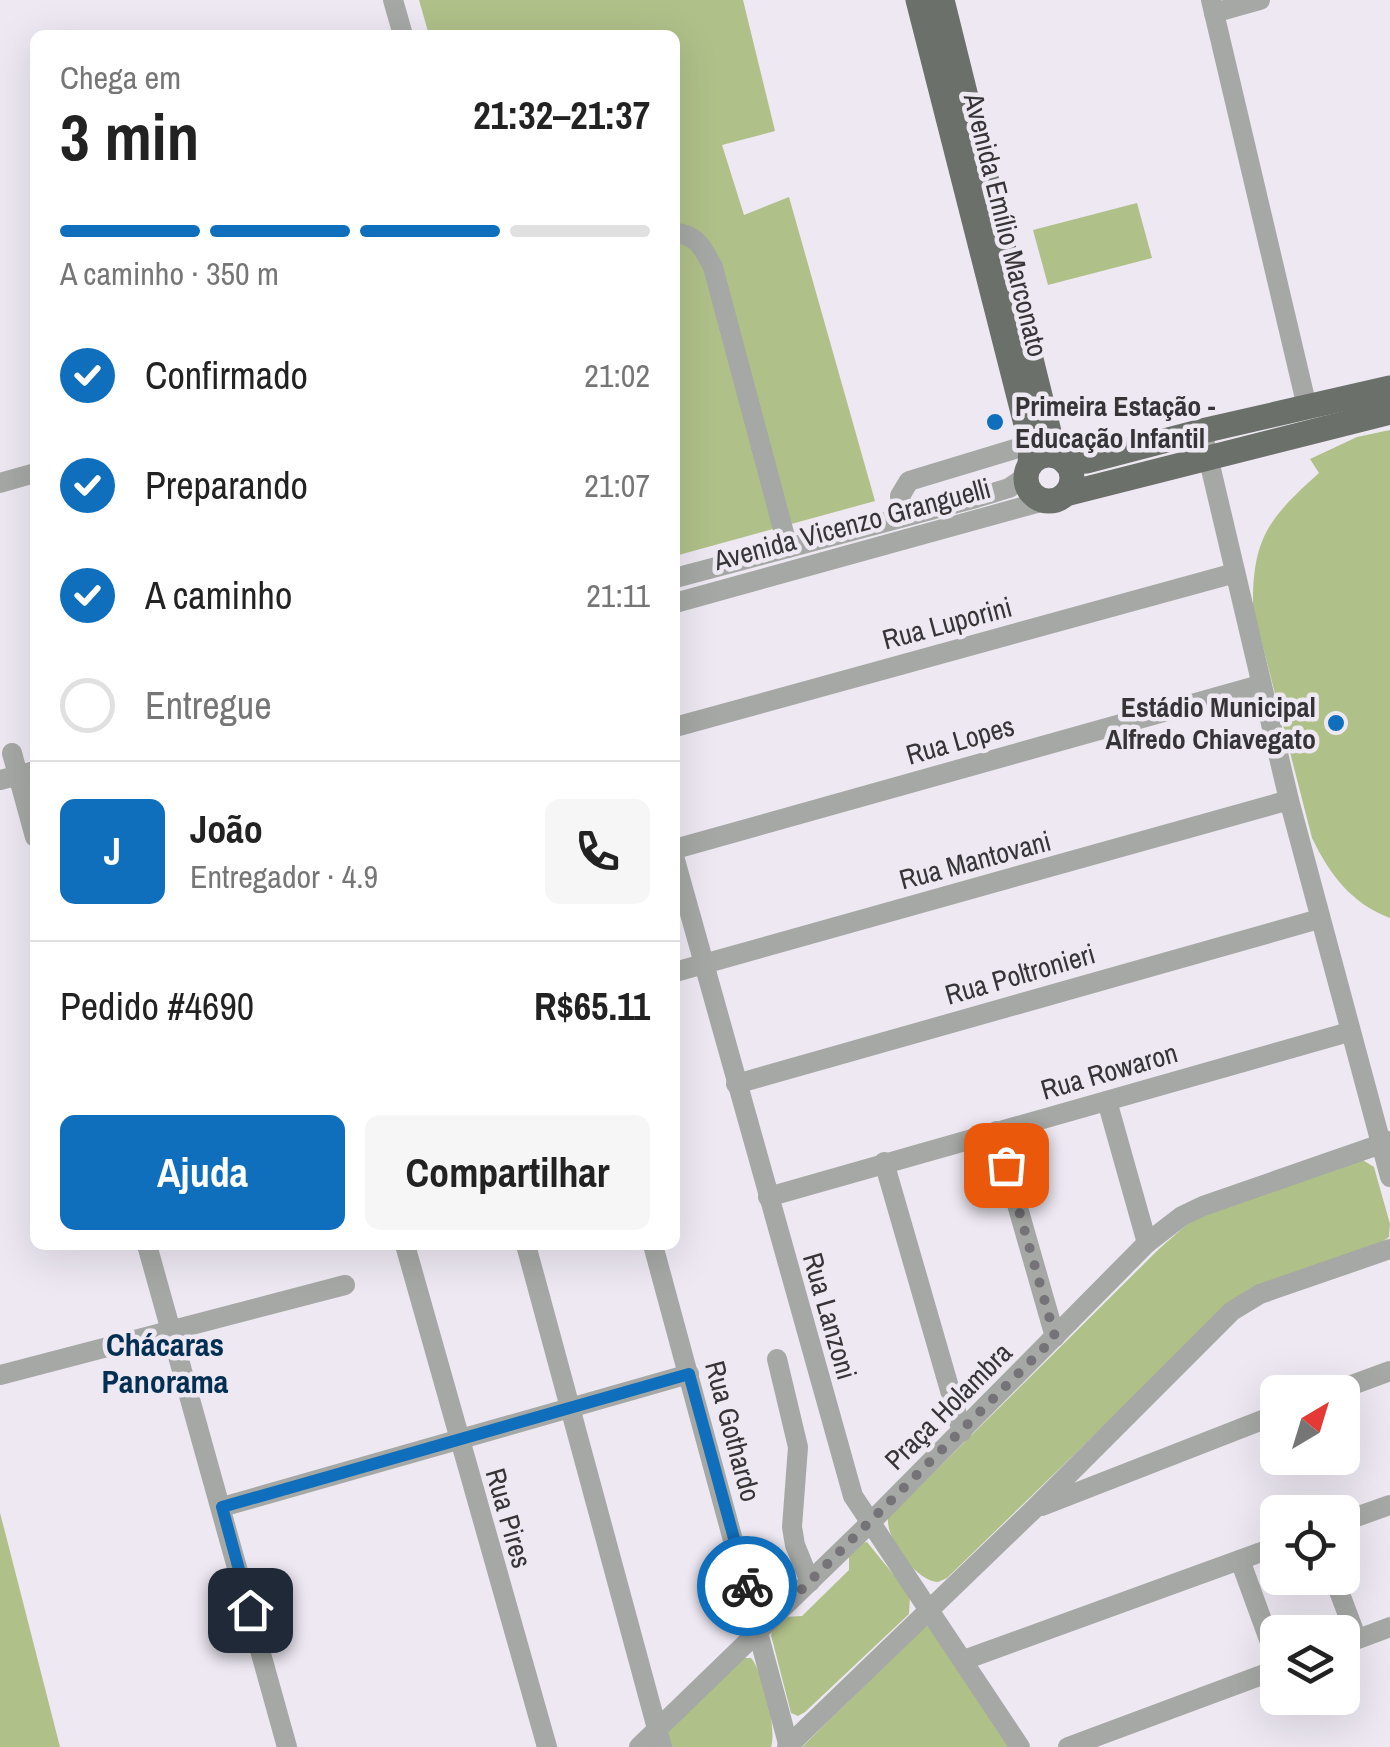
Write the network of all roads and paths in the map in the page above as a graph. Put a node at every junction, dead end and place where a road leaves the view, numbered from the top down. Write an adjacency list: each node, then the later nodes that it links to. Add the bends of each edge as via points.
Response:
1 (394, 0): 6 (street)
2 (918, 0): 13 (main road, Avenida Emílio Marconato)
3 (942, 0): 13 (main road, Avenida Emílio Marconato)
4 (1260, 0): 5 (street)
5 (1212, 7): 9 (street)
6 (401, 30)
7 (680, 234): 18 (street, via 703,247 714,267)
8 (1390, 388): 9 (main road, Avenida Vicenzo Granguelli)
9 (1307, 407): 11 (main road, Avenida Vicenzo Granguelli)
10 (1390, 412): 12 (main road, Avenida Vicenzo Granguelli)
11 (1202, 431): 12 (street); 13 (main road, Avenida Vicenzo Granguelli, via 1087,461)
12 (1208, 458): 16 (main road, Avenida Vicenzo Granguelli); 19 (street)
13 (1041, 461): 16 (main road, Avenida Vicenzo Granguelli, via 1032,495); 16 (main road, via 1072,474); 17 (street, Avenida Vicenzo Granguelli, via 1009,488); 17 (street, via 909,481 900,496)
14 (30, 474): 15 (street)
15 (0, 483)
16 (1055, 498): 21 (street, Avenida Vicenzo Granguelli)
17 (905, 516): 18 (street, Avenida Vicenzo Granguelli)
18 (788, 548): 20 (street, Avenida Vicenzo Granguelli)
19 (1235, 573): 22 (street); 23 (street, Rua Luporini)
20 (680, 577)
21 (680, 602)
22 (1260, 685): 26 (street); 28 (street, Rua Lopes)
23 (680, 725)
24 (6, 754): 25 (street)
25 (18, 776): 27 (street)
26 (1289, 800): 30 (street); 31 (street, Rua Mantovani)
27 (30, 819)
28 (680, 848)
29 (680, 879): 31 (street, Rua Lanzoni)
30 (1319, 919): 33 (street); 34 (street, Rua Poltronieri)
31 (702, 964): 32 (street, Rua Mantovani); 34 (street, Rua Lanzoni)
32 (680, 971)
33 (1350, 1032): 35 (street, Rua Rowaron); 37 (street)
34 (736, 1084): 40 (street, Rua Lanzoni)
35 (1107, 1101): 36 (street, Rua Rowaron); 41 (street)
36 (996, 1131): 38 (street, Rua Rowaron); 49 (street)
37 (1385, 1143): 39 (street); 41 (street, Praça Holambra, via 1203,1206)
38 (884, 1162): 40 (street, Rua Rowaron); 57 (street)
39 (1390, 1177)
40 (768, 1196): 63 (street, Rua Lanzoni, via 853,1496)
41 (1146, 1244): 49 (street, Praça Holambra)
42 (1390, 1249): 61 (street, via 1232,1310)
43 (148, 1250): 48 (street)
44 (406, 1250): 58 (street, Rua Pires)
45 (527, 1250): 55 (street)
46 (654, 1250): 52 (street, Rua Gothardo)
47 (345, 1285): 48 (street)
48 (170, 1330): 53 (street); 60 (street)
49 (1055, 1337): 57 (street, Praça Holambra)
50 (777, 1359): 66 (street, via 798,1447 794,1544)
51 (1390, 1370): 54 (street)
52 (689, 1374): 55 (street); 70 (street, Rua Gothardo)
53 (0, 1375)
54 (1360, 1382)
55 (571, 1407): 58 (street); 74 (street)
56 (1260, 1421): 61 (street)
57 (962, 1432): 63 (street, Praça Holambra)
58 (458, 1438): 60 (street); 77 (street, Rua Pires)
59 (1390, 1505): 62 (street)
60 (222, 1507): 76 (street)
61 (1034, 1508): 67 (street)
62 (1360, 1516)
63 (869, 1524): 66 (street, Praça Holambra); 67 (street, Rua Lanzoni)
64 (1260, 1553): 65 (street)
65 (1240, 1560): 68 (street); 72 (street)
66 (810, 1582): 70 (street, Praça Holambra)
67 (929, 1608): 72 (street, Rua Lanzoni); 75 (street)
68 (1260, 1616)
69 (1390, 1627): 71 (street)
70 (759, 1632): 74 (street, Praça Holambra); 75 (street, Rua Gothardo)
71 (1360, 1638)
72 (964, 1660): 79 (street, Rua Lanzoni)
73 (1260, 1673): 80 (street)
74 (660, 1738): 78 (street, Praça Holambra)
75 (788, 1746)
76 (287, 1747)
77 (547, 1747)
78 (639, 1747)
79 (1020, 1747)
80 (1068, 1747)

